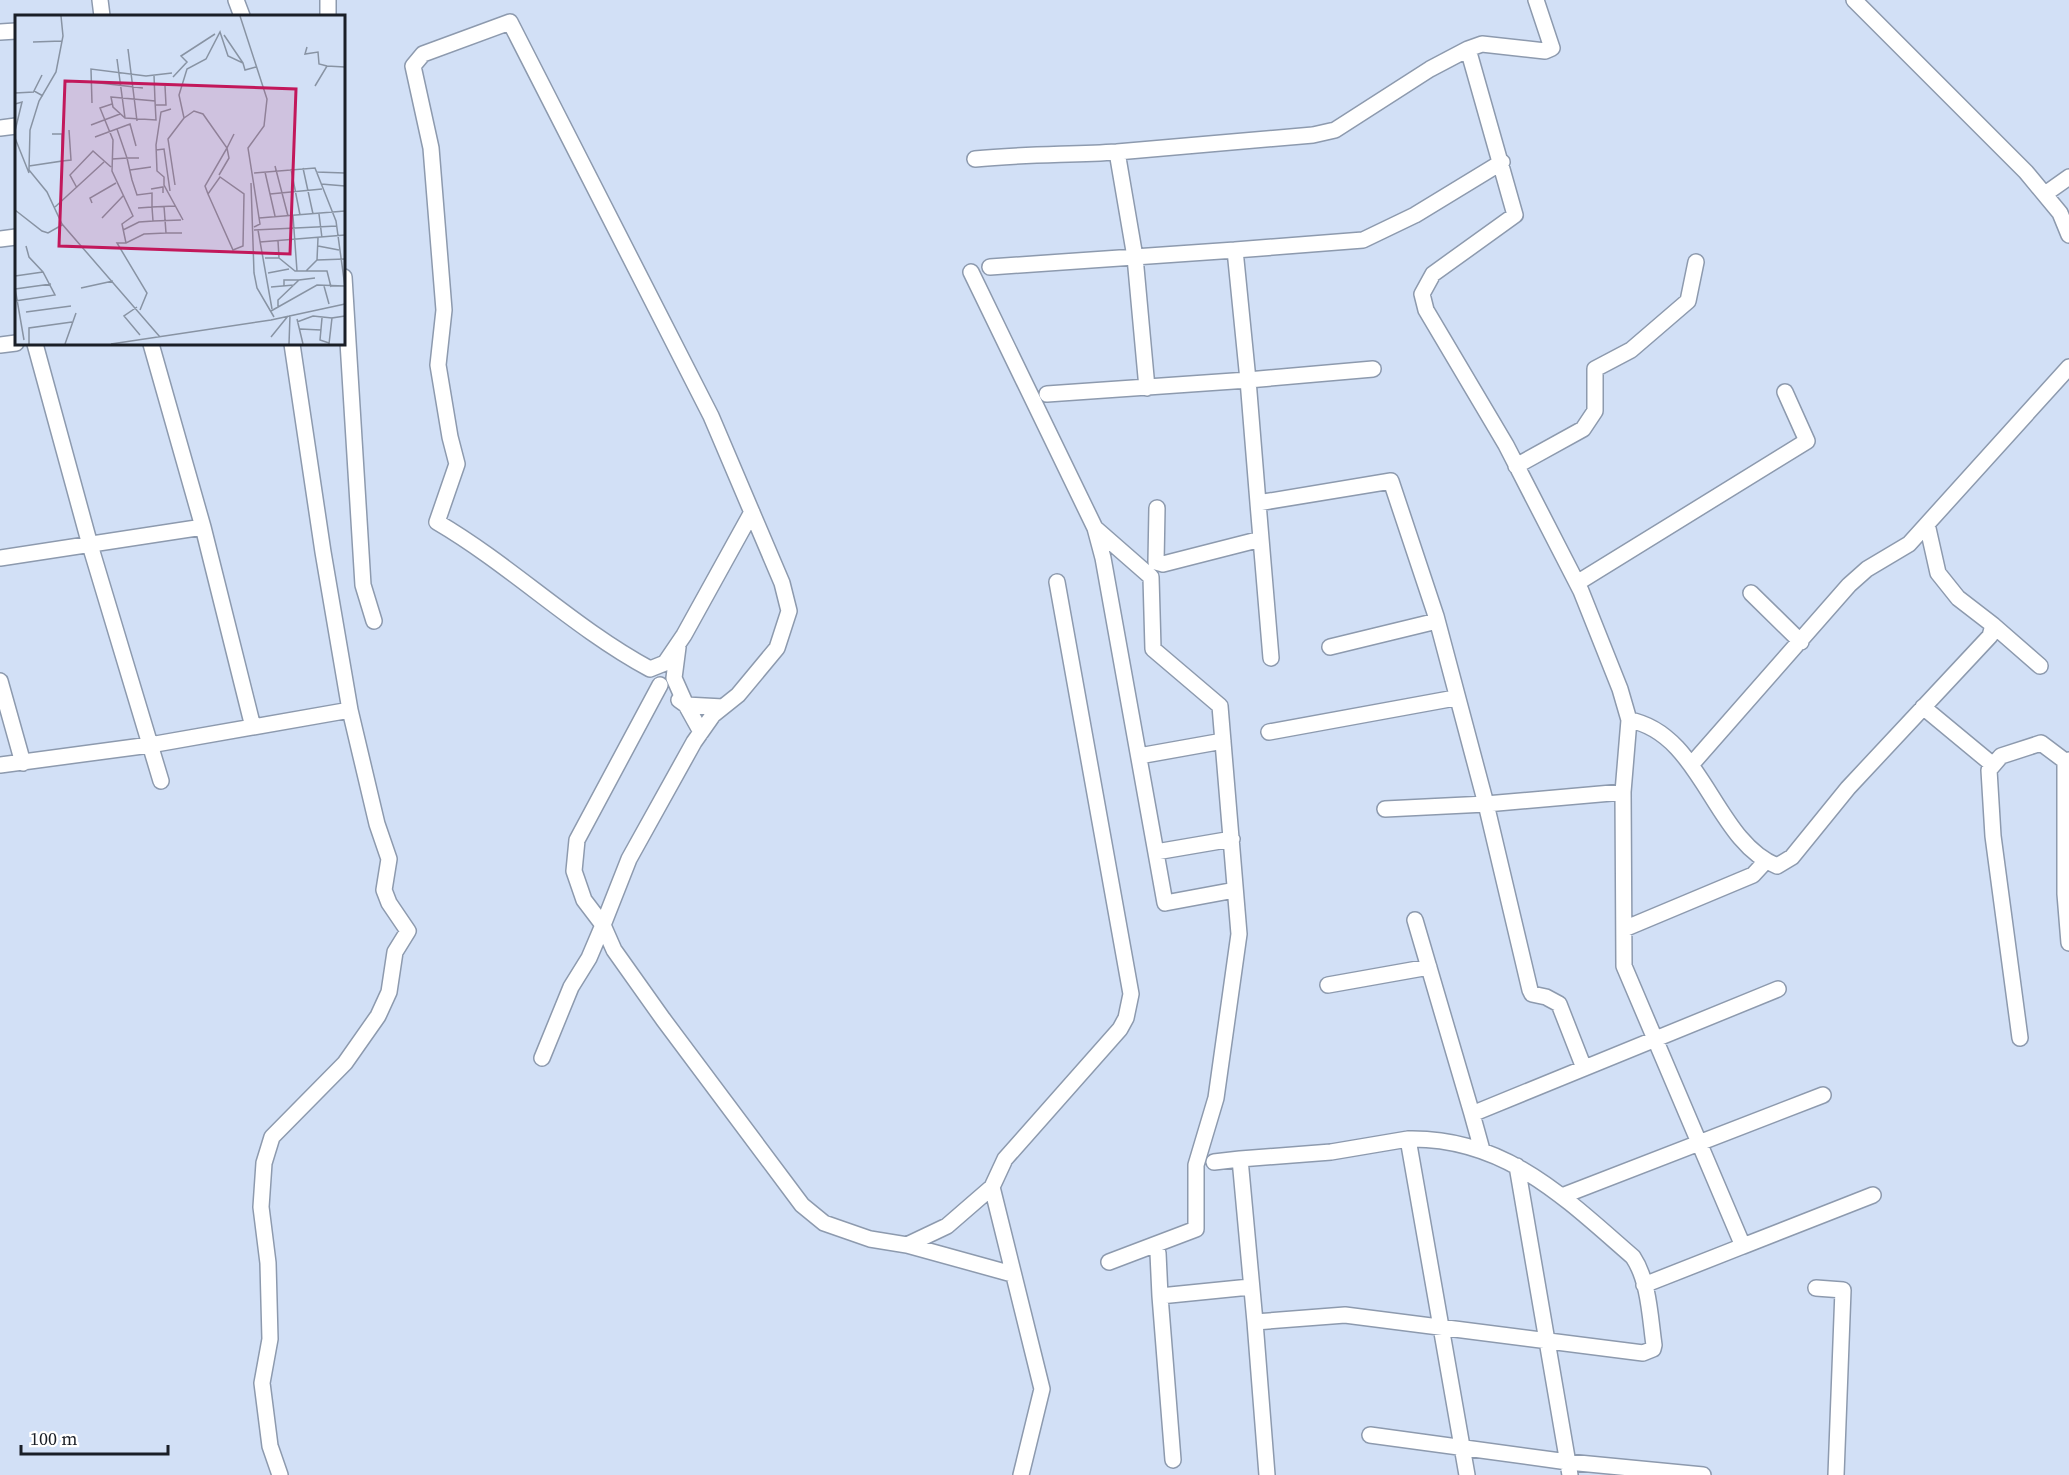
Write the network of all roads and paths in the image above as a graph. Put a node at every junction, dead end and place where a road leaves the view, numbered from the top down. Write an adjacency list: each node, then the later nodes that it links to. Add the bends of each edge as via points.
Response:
1 (100, 0): 5 (street)
2 (236, 0): 6 (street)
3 (1536, 0): 9 (street, via 1552,48 1545,51 1482,44)
4 (1854, 0): 16 (street)
5 (102, 15)
6 (242, 15)
7 (15, 31): 8 (street)
8 (0, 32)
9 (1468, 48): 12 (street, via 1335,130); 14 (street)
10 (15, 126): 11 (street)
11 (0, 128)
12 (1117, 152): 13 (street); 21 (street)
13 (975, 159)
14 (1502, 162): 20 (street, via 1415,215 1363,240); 37 (street, via 1515,215 1432,274 1422,294 1426,310)
15 (2069, 177): 16 (street)
16 (2045, 194): 17 (street, via 2060,213)
17 (2069, 235)
18 (15, 237): 19 (street)
19 (0, 239)
20 (1235, 250): 21 (street); 33 (street)
21 (1135, 257): 23 (street); 34 (street)
22 (1696, 262): 37 (street, via 1688,301 1631,350 1595,369 1595,411 1583,429)
23 (990, 267)
24 (971, 272): 43 (street)
25 (345, 293): 50 (street, via 363,585)
26 (15, 343): 27 (street)
27 (0, 345)
28 (35, 345): 45 (street)
29 (150, 345): 42 (street)
30 (292, 345): 65 (street)
31 (2069, 367): 41 (street)
32 (1372, 369): 33 (street)
33 (1248, 380): 34 (street); 38 (street)
34 (1147, 388): 36 (street)
35 (1785, 392): 48 (street, via 1807,441)
36 (1047, 394)
37 (1516, 466): 48 (street)
38 (1258, 503): 44 (street); 51 (street, via 1390,482)
39 (1157, 508): 44 (street, via 1156,562 1163,564)
40 (752, 512): 54 (street); 57 (street, via 711,416 510,22 423,54 413,66 431,148 444,310 438,365 457,464 437,522 521,577 614,649); 64 (street, via 782,583 789,611 777,648)
41 (1927, 524): 52 (street, via 1942,579 1958,598); 53 (street, via 1909,544 1849,585)
42 (203, 528): 45 (street); 67 (street)
43 (1095, 528): 70 (street, via 1151,577 1153,649 1220,706); 72 (street)
44 (1261, 539): 56 (street)
45 (90, 545): 46 (street); 71 (street)
46 (0, 558)
47 (1057, 582): 105 (street, via 1131,994 1120,1029 1005,1159)
48 (1577, 583): 66 (street)
49 (1751, 593): 53 (street)
50 (374, 621)
51 (1437, 621): 55 (street); 61 (street)
52 (1993, 626): 58 (street); 63 (street, via 1990,636)
53 (1801, 642): 76 (street)
54 (678, 644): 57 (street, via 665,663 650,669); 62 (street, via 674,678)
55 (1330, 647)
56 (1271, 658)
57 (644, 665): 60 (street)
58 (2040, 666)
59 (0, 681): 74 (street)
60 (660, 685): 62 (street); 87 (street, via 577,840 574,871 584,900)
61 (1455, 698): 69 (street); 80 (street)
62 (686, 705): 64 (street); 68 (street)
63 (1923, 706): 77 (street); 84 (street, via 1792,857 1777,866)
64 (723, 707): 68 (street)
65 (350, 710): 67 (street); 124 (street, via 387,852 384,890 408,931 395,952 389,992 378,1016 345,1063 272,1137 264,1163 261,1207 268,1263 270,1339 262,1383 270,1446)
66 (1629, 720): 76 (street, via 1641,722 1661,736); 79 (street)
67 (253, 728): 71 (street)
68 (701, 732): 87 (street, via 629,860)
69 (1269, 732)
70 (1223, 741): 72 (street); 82 (street)
71 (150, 745): 74 (street); 78 (street)
72 (1139, 756): 83 (street)
73 (2067, 760): 77 (street, via 2041,743 2001,756); 89 (street, via 2065,894)
74 (23, 763): 75 (street)
75 (0, 765)
76 (1691, 765): 84 (street, via 1740,836)
77 (1993, 765): 93 (street, via 1989,770 1993,836)
78 (161, 781)
79 (1623, 792): 80 (street); 88 (street)
80 (1486, 804): 81 (street); 96 (street, via 1530,990 1559,1004)
81 (1385, 809)
82 (1232, 839): 83 (street); 85 (street)
83 (1156, 852): 85 (street, via 1165,903)
84 (1765, 862): 88 (street, via 1753,875)
85 (1235, 890): 111 (street, via 1239,934 1216,1098 1196,1165 1196,1229)
86 (1415, 920): 90 (street)
87 (603, 925): 95 (street); 108 (street, via 614,950 802,1206 842,1232)
88 (1624, 929): 94 (street, via 1627,977)
89 (2069, 943)
90 (1429, 967): 91 (street); 98 (street)
91 (1328, 985)
92 (1778, 989): 94 (street)
93 (2020, 1038)
94 (1654, 1039): 96 (street); 100 (street)
95 (542, 1058)
96 (1584, 1068): 98 (street)
97 (1823, 1095): 100 (street)
98 (1472, 1114): 101 (street)
99 (1408, 1139): 101 (street, via 1433,1139); 102 (street, via 1331,1152); 118 (street)
100 (1698, 1142): 107 (street); 109 (street)
101 (1482, 1150): 104 (street)
102 (1240, 1159): 103 (street); 114 (street)
103 (1214, 1162)
104 (1517, 1166): 107 (street); 119 (street)
105 (992, 1187): 108 (street, via 947,1226); 112 (street)
106 (1873, 1195): 109 (street)
107 (1563, 1196): 113 (street, via 1633,1257)
108 (907, 1245): 112 (street)
109 (1743, 1246): 113 (street)
110 (1158, 1253): 116 (street)
111 (1109, 1262)
112 (1012, 1274): 125 (street, via 1042,1389)
113 (1644, 1286): 119 (street, via 1654,1345 1649,1352)
114 (1250, 1287): 116 (street); 117 (street)
115 (1816, 1288): 129 (street, via 1843,1290)
116 (1161, 1296): 122 (street)
117 (1255, 1322): 118 (street, via 1345,1315); 126 (street)
118 (1442, 1329): 119 (street); 121 (street)
119 (1548, 1342): 123 (street)
120 (1370, 1435): 121 (street)
121 (1463, 1449): 123 (street); 127 (street)
122 (1173, 1460)
123 (1569, 1468): 128 (street)
124 (280, 1475)
125 (1021, 1475)
126 (1267, 1475)
127 (1467, 1475)
128 (1703, 1475)
129 (1836, 1475)

